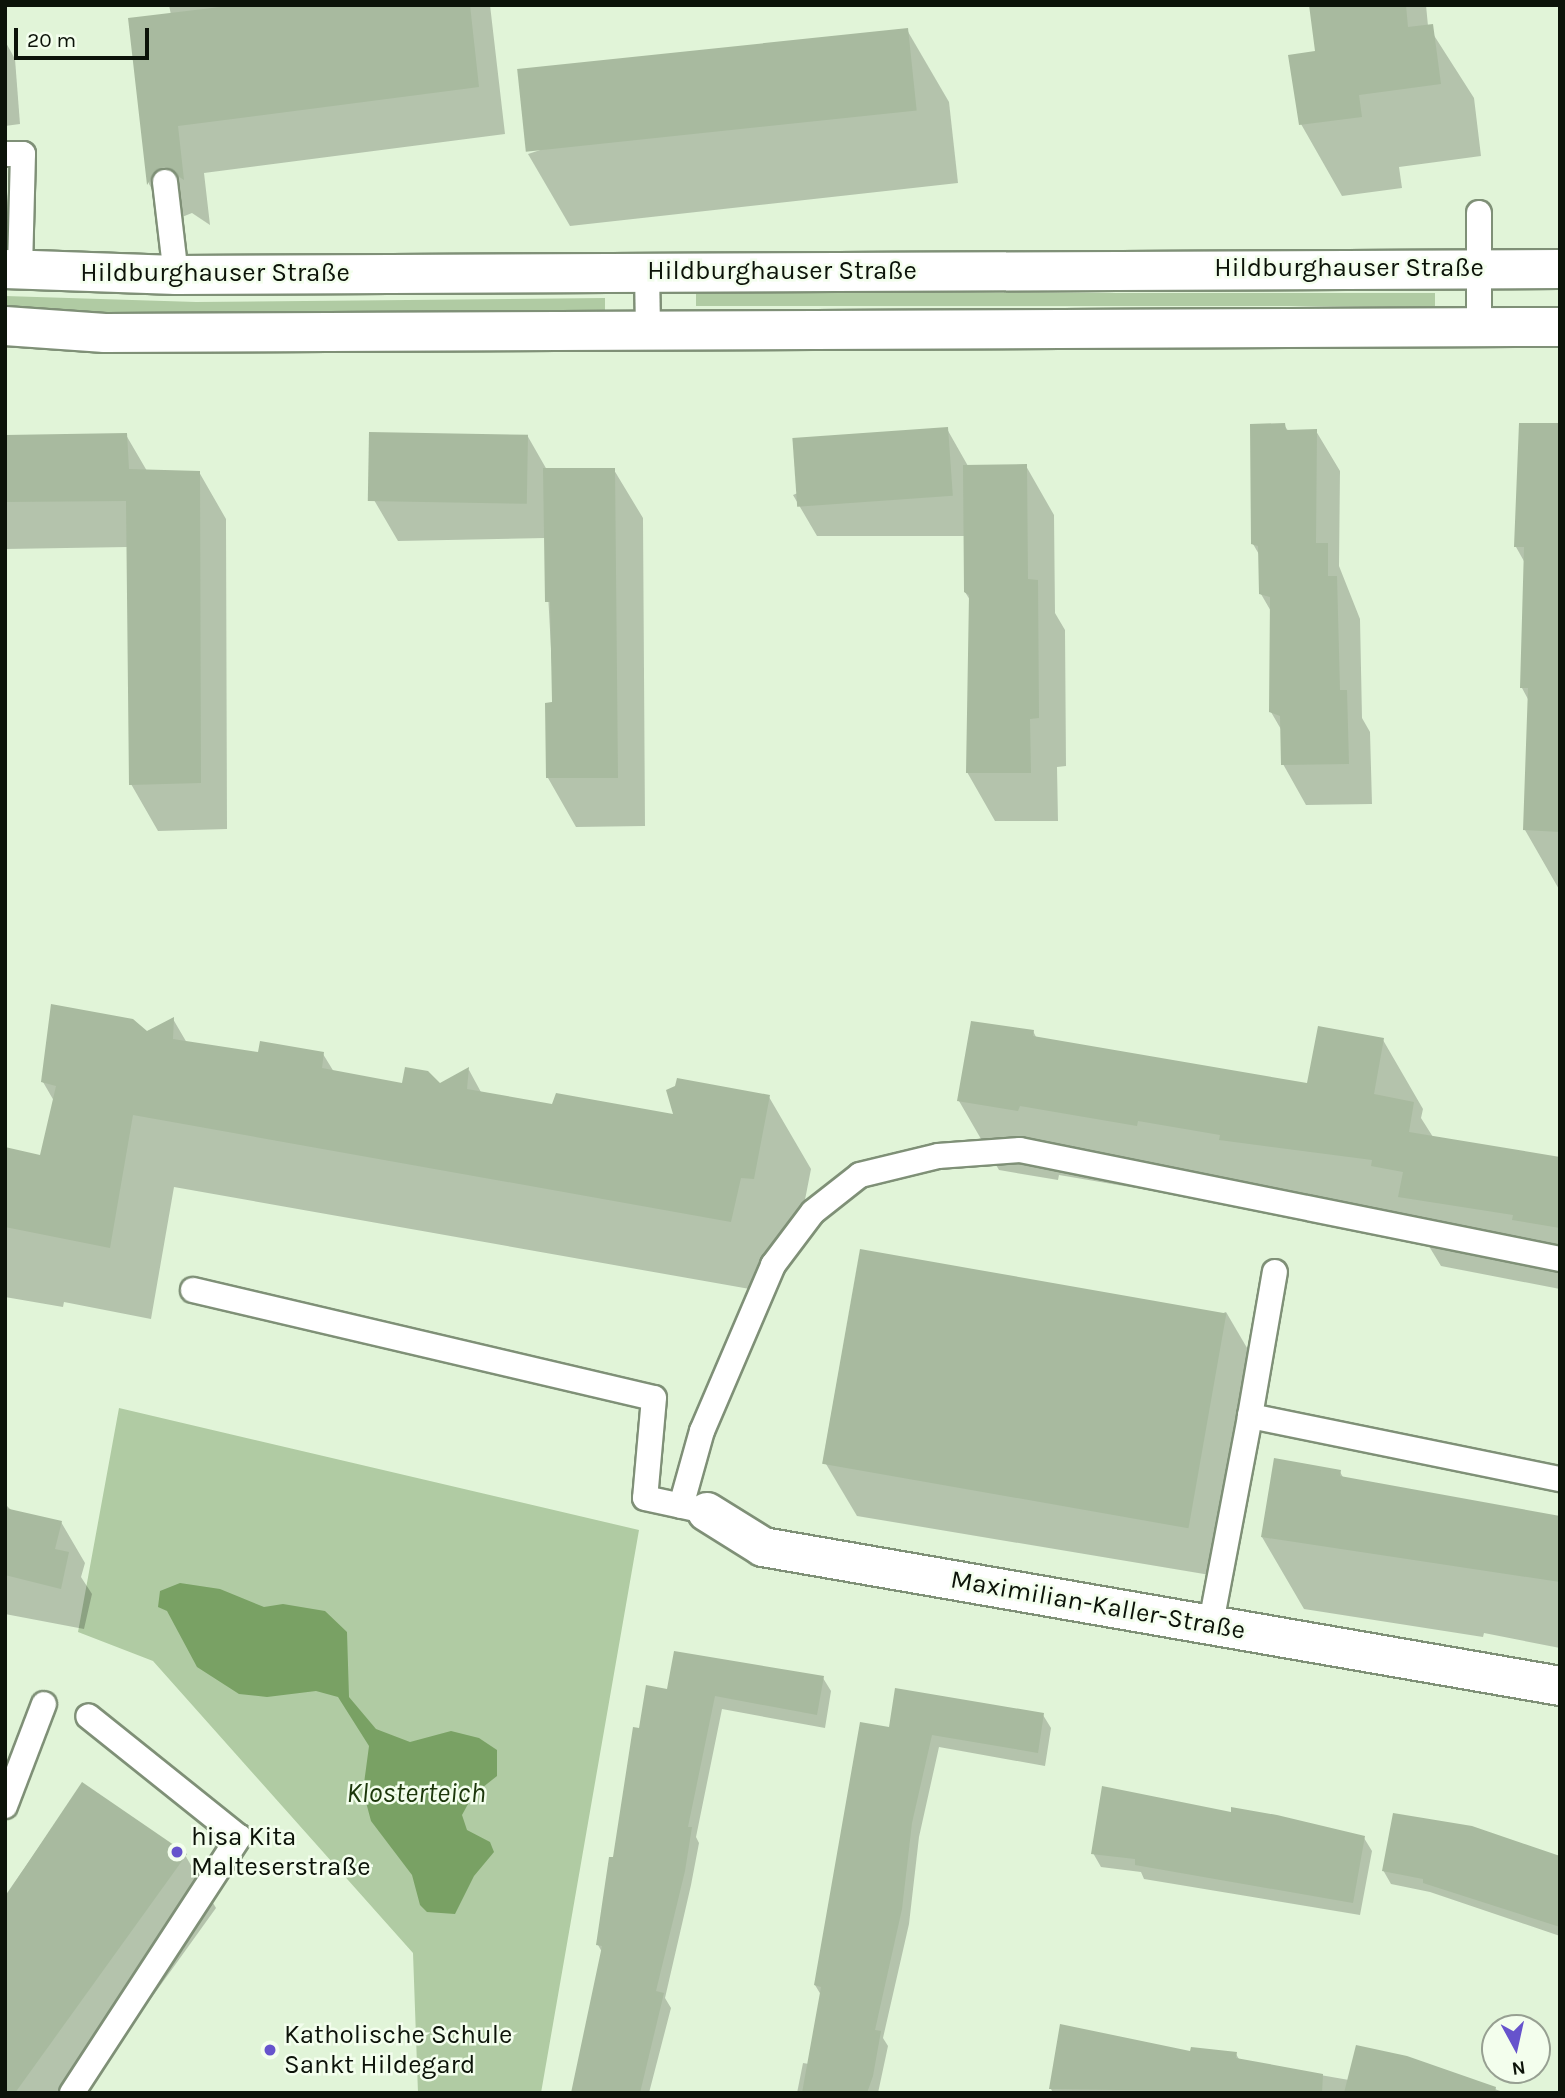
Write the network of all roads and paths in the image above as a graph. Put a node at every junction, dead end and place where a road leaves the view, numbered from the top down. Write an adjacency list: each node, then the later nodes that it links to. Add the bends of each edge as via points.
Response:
1 (5, 154): 6 (lane, via 23,154)
2 (165, 182): 8 (lane)
3 (1479, 213): 4 (lane)
4 (1479, 268): 5 (main road, Hildburghauser Straße); 7 (main road, Hildburghauser Straße); 11 (lane)
5 (1560, 268)
6 (13, 269): 8 (main road, Hildburghauser Straße)
7 (647, 272): 8 (main road, Hildburghauser Straße); 12 (lane)
8 (176, 275)
9 (5, 326): 12 (main road, via 106,333)
10 (1560, 327): 11 (main road)
11 (1479, 328): 12 (main road)
12 (648, 332)
13 (1560, 1259): 18 (lane, via 1020,1150 938,1156 860,1175 813,1212 773,1265 702,1431)
14 (1275, 1272): 16 (lane)
15 (194, 1290): 18 (lane, Maximilian-Kaller-Straße, via 654,1398 645,1498)
16 (1250, 1416): 17 (lane); 19 (lane)
17 (1560, 1479)
18 (694, 1509): 19 (main road, Maximilian-Kaller-Straße, via 762,1547)
19 (1211, 1623): 20 (main road, Maximilian-Kaller-Straße)
20 (1560, 1686)
21 (44, 1704): 23 (lane)
22 (88, 1716): 24 (lane, via 239,1837)
23 (5, 1806)
24 (72, 2093)

